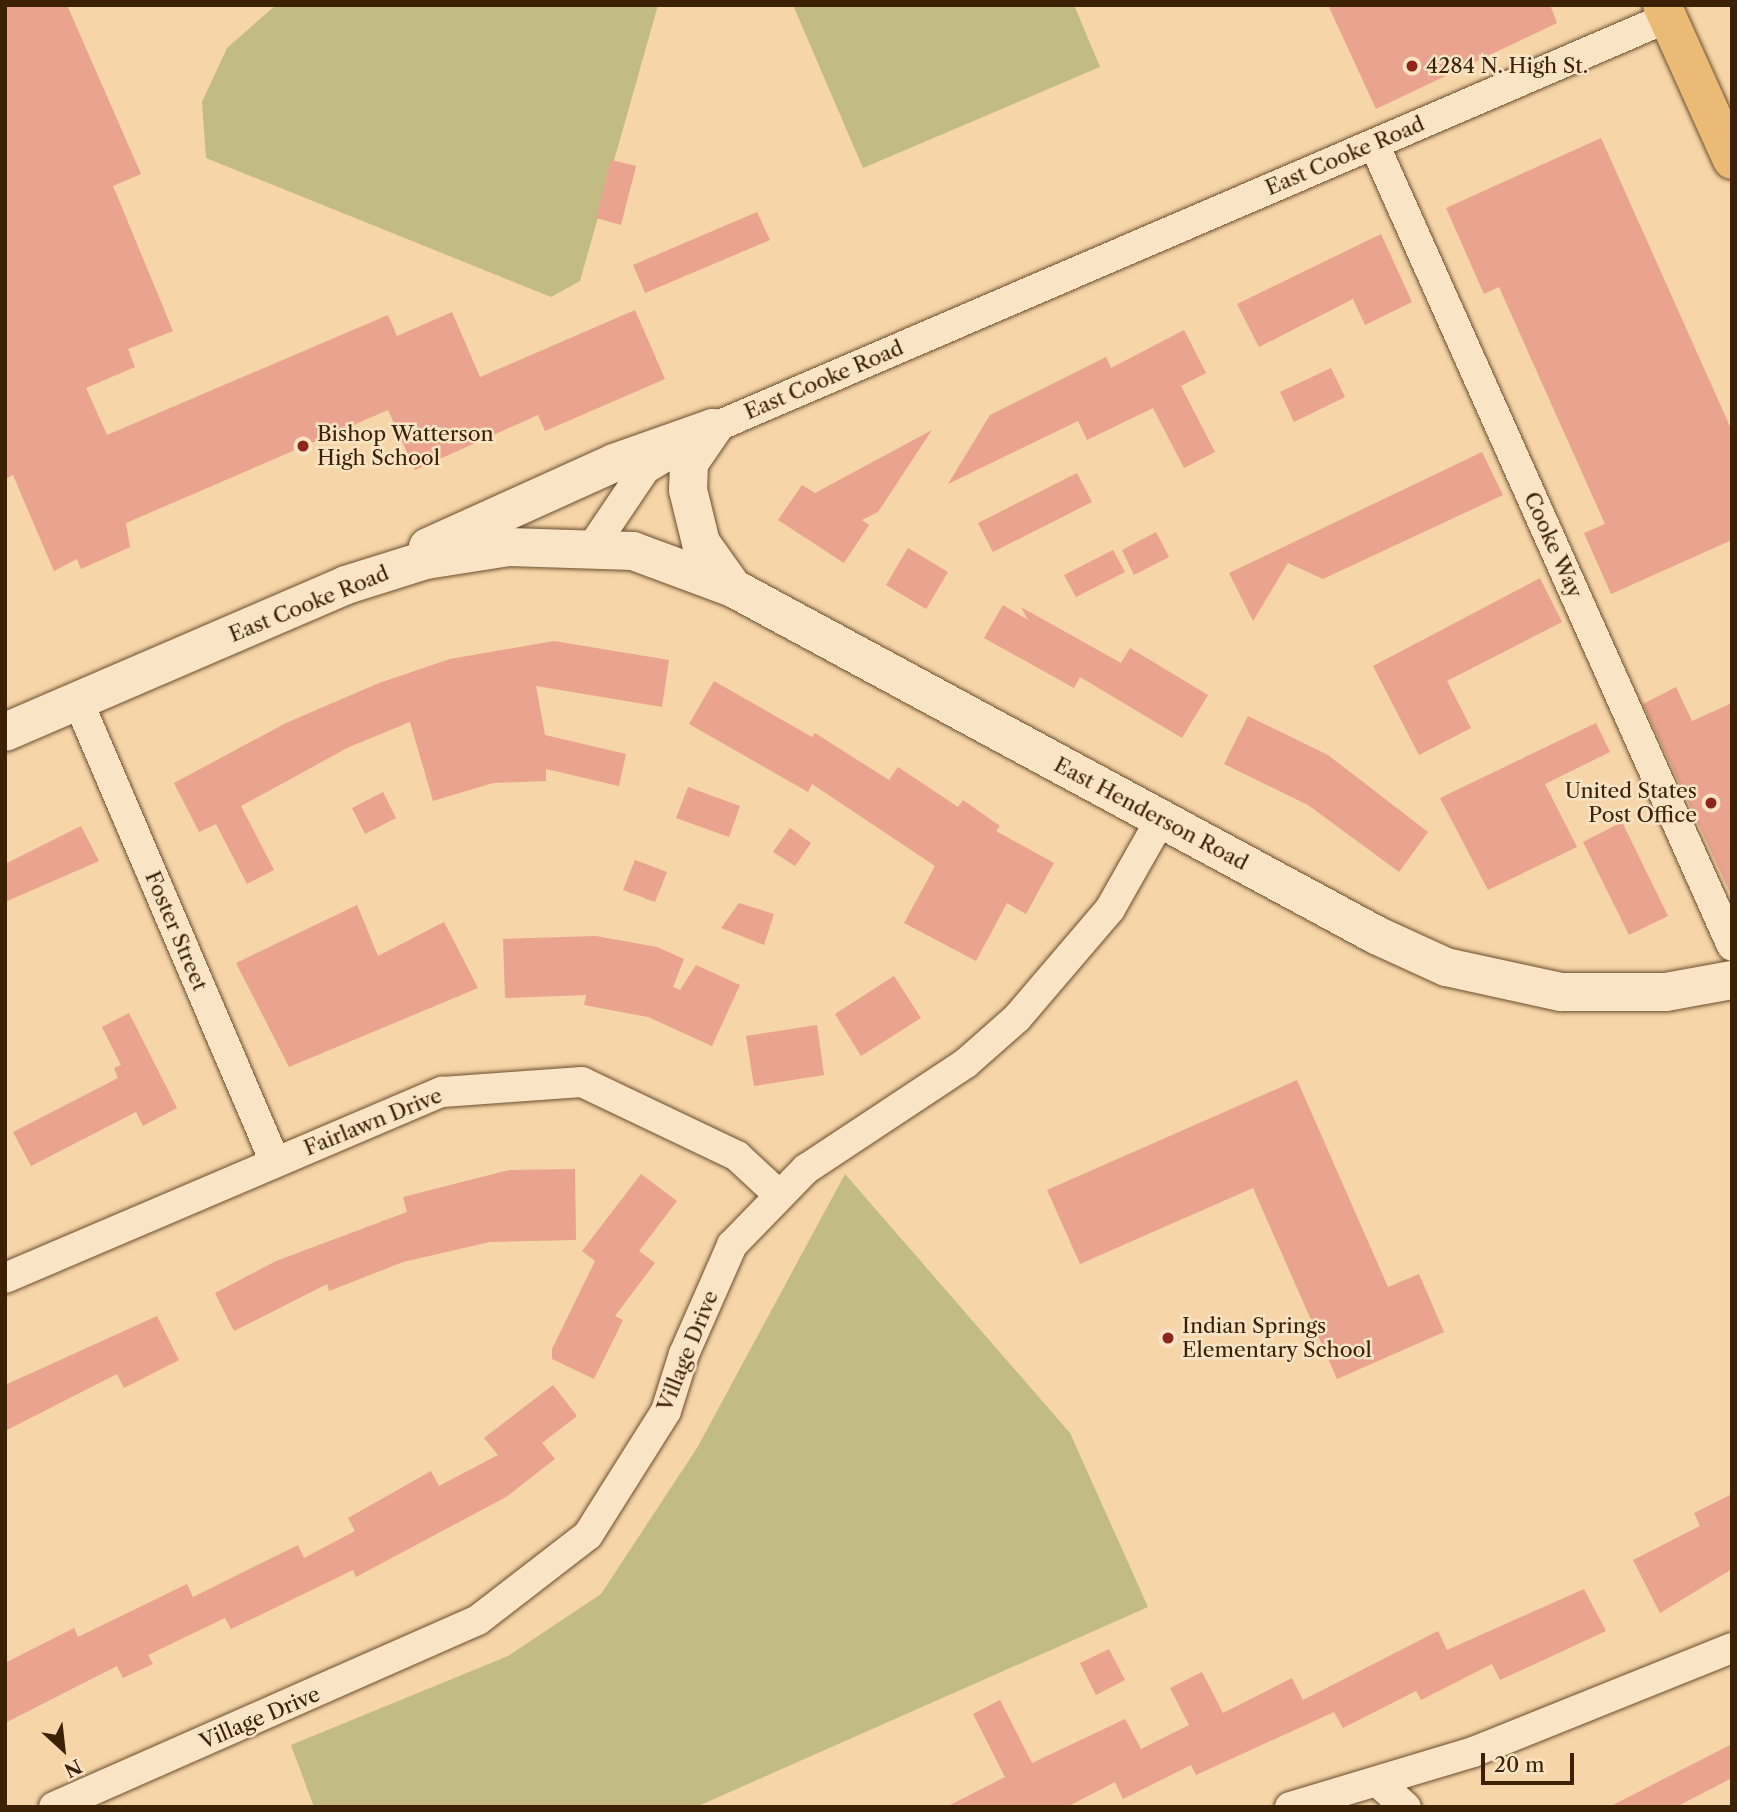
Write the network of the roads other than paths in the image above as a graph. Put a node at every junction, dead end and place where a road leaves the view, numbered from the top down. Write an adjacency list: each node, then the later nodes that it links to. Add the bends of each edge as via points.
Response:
1 (1665, 11): 2 (street, East Cooke Road); 3 (main road)
2 (1374, 144): 4 (street, East Cooke Road); 11 (street, Cooke Way)
3 (1732, 160)
4 (713, 428): 5 (street, East Cooke Road, via 645,469); 6 (main road, via 550,490); 7 (main road, via 689,463 688,490 701,543)
5 (593, 546): 6 (main road, East Cooke Road, via 509,547 426,560); 7 (main road, East Henderson Road, via 666,560)
6 (346, 585): 8 (main road, East Cooke Road)
7 (733, 588): 10 (main road, East Henderson Road)
8 (78, 701): 9 (main road, East Cooke Road); 13 (street, Foster Street)
9 (5, 732)
10 (1161, 819): 12 (main road, East Henderson Road, via 1376,935 1446,967 1497,982 1561,992 1619,993); 14 (street, Village Drive, via 1110,909 1017,1018 966,1063)
11 (1732, 946)
12 (1732, 980)
13 (275, 1162): 14 (street, Fairlawn Drive, via 442,1092 582,1082 737,1156); 15 (street, Fairlawn Drive)
14 (777, 1194): 18 (street, Village Drive, via 733,1245 684,1354 666,1411 589,1535 478,1620)
15 (5, 1278)
16 (1732, 1648): 17 (street, via 1534,1729)
17 (1379, 1783): 19 (street); 20 (street)
18 (54, 1807)
19 (1290, 1807)
20 (1406, 1807)

